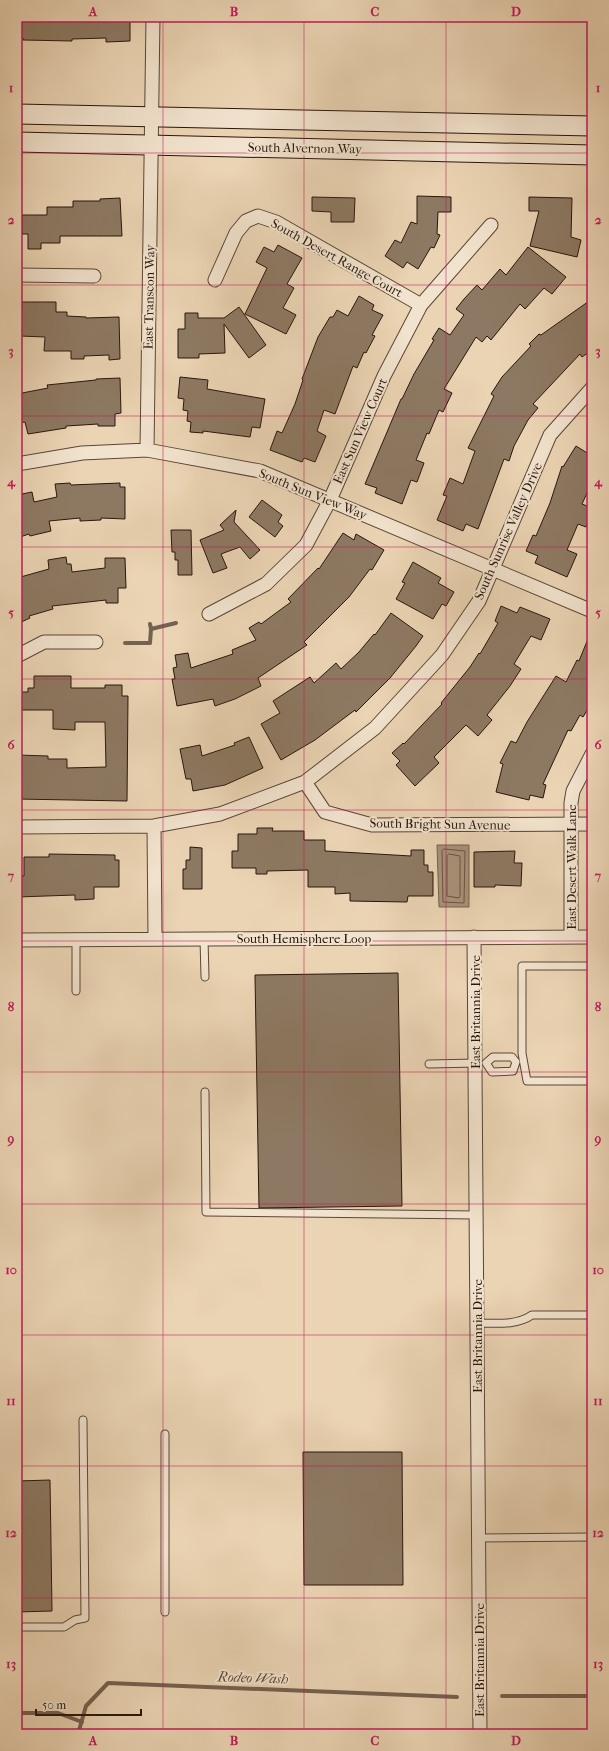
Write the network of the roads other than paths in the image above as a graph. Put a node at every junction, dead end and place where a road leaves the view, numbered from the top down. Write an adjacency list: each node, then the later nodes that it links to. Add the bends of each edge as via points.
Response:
1 (153, 17): 3 (street, East Transcon Way)
2 (17, 114): 3 (main road, South Alvernon Way)
3 (152, 118): 4 (main road, South Alvernon Way); 6 (street, East Transcon Way)
4 (592, 126)
5 (17, 142): 6 (main road, South Alvernon Way)
6 (151, 144): 7 (main road, South Alvernon Way); 14 (street, East Transcon Way)
7 (592, 155)
8 (491, 225): 12 (street, East Sun View Court)
9 (17, 275): 10 (street)
10 (94, 276)
11 (215, 280): 12 (street, South Desert Range Court, via 236,234 246,221 258,216 276,222)
12 (421, 305): 16 (street, East Sun View Court, via 384,376)
13 (592, 388): 17 (street, South Sunrise Valley Drive, via 550,435)
14 (147, 450): 15 (street, South Sun View Way, via 82,453); 16 (street, South Sun View Way, via 260,471)
15 (17, 464)
16 (330, 500): 17 (street, South Sun View Way); 19 (street, East Sun View Court, via 306,545 266,584)
17 (492, 569): 18 (street, South Sun View Way); 23 (street, South Sunrise Valley Drive, via 479,600 442,656 375,728)
18 (592, 611)
19 (209, 614)
20 (96, 642): 21 (street, via 44,642)
21 (17, 656)
22 (592, 754): 24 (street, East Desert Walk Lane, via 573,791)
23 (305, 782): 24 (street, South Bright Sun Avenue, via 324,812 372,825); 26 (street, South Sunrise Valley Drive, via 220,814)
24 (571, 824): 25 (street, South Bright Sun Avenue); 29 (street, East Desert Walk Lane)
25 (592, 824)
26 (154, 826): 27 (street, South Sunrise Valley Drive); 31 (street)
27 (17, 827)
28 (474, 937): 29 (street, South Hemisphere Loop); 32 (street, South Hemisphere Loop); 40 (street, East Britannia Drive)
29 (571, 937): 30 (street, South Hemisphere Loop)
30 (592, 937)
31 (155, 939): 32 (street, South Hemisphere Loop); 34 (street, South Hemisphere Loop)
32 (204, 939): 36 (lane)
33 (17, 940): 34 (street, South Hemisphere Loop)
34 (76, 940): 37 (lane)
35 (592, 966): 38 (lane, via 522,966)
36 (205, 977)
37 (76, 990)
38 (520, 1062): 40 (lane, via 512,1057 493,1057); 40 (lane, via 513,1071 492,1072); 41 (lane, via 527,1081)
39 (429, 1064): 40 (lane)
40 (480, 1064): 43 (street, East Britannia Drive)
41 (592, 1081)
42 (205, 1092): 43 (lane, via 206,1212)
43 (476, 1215): 45 (street, East Britannia Drive)
44 (592, 1316): 45 (lane, via 532,1315 517,1322)
45 (477, 1323): 49 (street, East Britannia Drive)
46 (83, 1420): 51 (lane, via 85,1618 75,1620 64,1627)
47 (165, 1434): 50 (lane)
48 (592, 1537): 49 (lane)
49 (478, 1538): 52 (street, East Britannia Drive)
50 (165, 1612)
51 (17, 1627)
52 (480, 1734)

